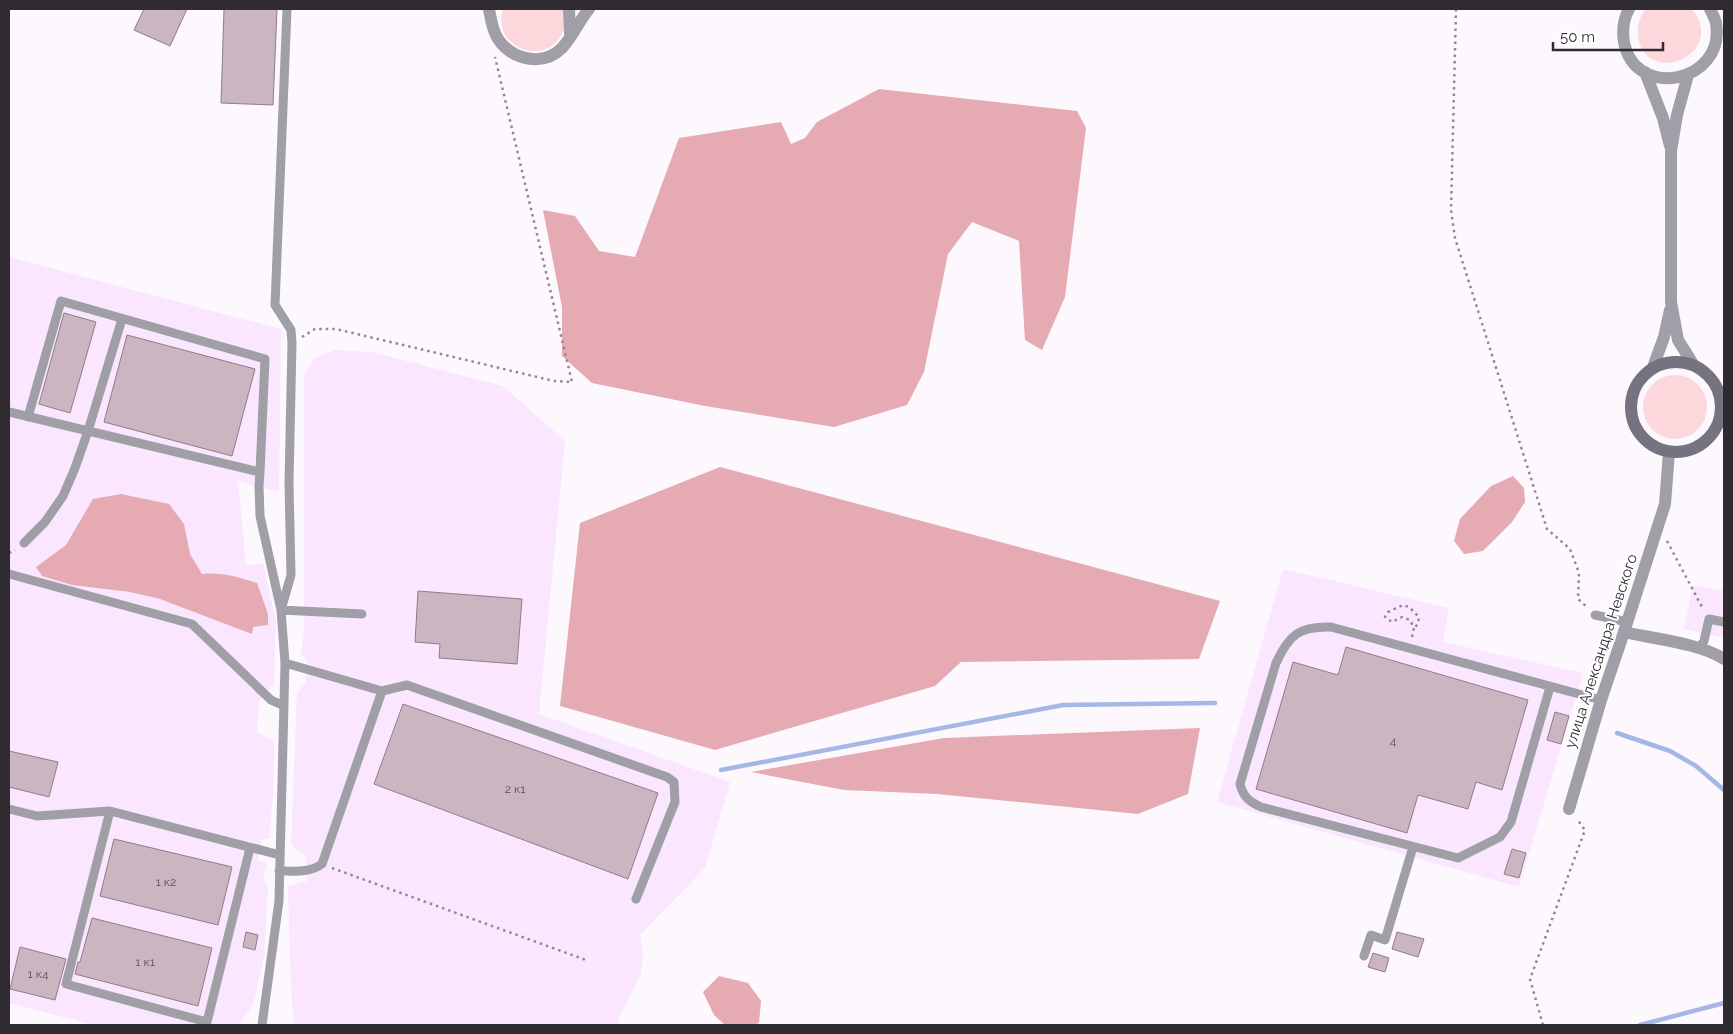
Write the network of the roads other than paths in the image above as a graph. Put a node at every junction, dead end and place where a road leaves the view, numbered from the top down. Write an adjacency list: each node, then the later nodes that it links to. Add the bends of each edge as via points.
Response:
1 (287, 9): 27 (lane, via 275,305 291,330 292,343 291,575)
2 (489, 9): 8 (street)
3 (497, 9): 8 (street)
4 (569, 9): 10 (street)
5 (589, 9): 10 (street)
6 (1710, 9): 9 (street)
7 (1624, 11): 11 (street, via 1622,32 1625,48 1633,62)
8 (492, 24): 10 (street, via 504,47 532,60 548,58 562,48)
9 (1720, 35): 12 (street, via 1702,66)
10 (570, 36)
11 (1645, 72): 12 (street, via 1659,78 1674,79); 13 (street, via 1663,118)
12 (1688, 75): 13 (street)
13 (1671, 151): 14 (street)
14 (1672, 302): 16 (street, via 1678,340); 17 (street)
15 (122, 319): 21 (lane, via 61,302); 22 (lane); 24 (lane, via 265,359)
16 (1693, 364): 17 (main road, via 1673,361); 18 (main road)
17 (1653, 367): 23 (main road, via 1633,392 1630,408 1633,424 1654,447)
18 (1721, 386): 19 (main road)
19 (1723, 405): 23 (main road, via 1715,431 1706,441 1689,450)
20 (9, 412): 21 (lane)
21 (28, 417): 22 (lane)
22 (88, 431): 24 (lane); 25 (lane, via 63,496 45,522)
23 (1669, 452): 31 (street, улица Александра Невского, via 1665,504)
24 (260, 472): 27 (lane, via 260,516)
25 (24, 543)
26 (9, 574): 38 (lane, via 192,624 271,700)
27 (281, 610): 28 (lane); 34 (lane)
28 (362, 614)
29 (1595, 615): 31 (lane)
30 (1724, 622): 32 (lane, via 1709,619)
31 (1626, 627): 32 (street); 37 (street, улица Александра Невского)
32 (1699, 648): 33 (street)
33 (1724, 659)
34 (285, 663): 36 (lane); 38 (lane)
35 (1550, 687): 37 (lane); 42 (lane, via 1511,822 1500,837 1458,858); 42 (lane, via 1330,627 1312,626 1285,644 1276,663 1240,784 1242,793 1249,802 1261,808)
36 (382, 691): 45 (lane, via 322,864 315,869); 46 (lane, via 407,686 674,782 675,802)
37 (1601, 700): 40 (street, улица Александра Невского)
38 (284, 706): 44 (lane)
39 (9, 809): 41 (lane, via 37,816)
40 (1569, 809)
41 (110, 811): 43 (lane); 43 (lane, via 66,984 207,1022)
42 (1413, 847): 47 (lane, via 1385,940 1371,935)
43 (250, 848): 44 (lane)
44 (280, 855): 45 (lane)
45 (279, 871): 48 (lane, via 279,900)
46 (636, 899)
47 (1364, 956)
48 (262, 1024)

